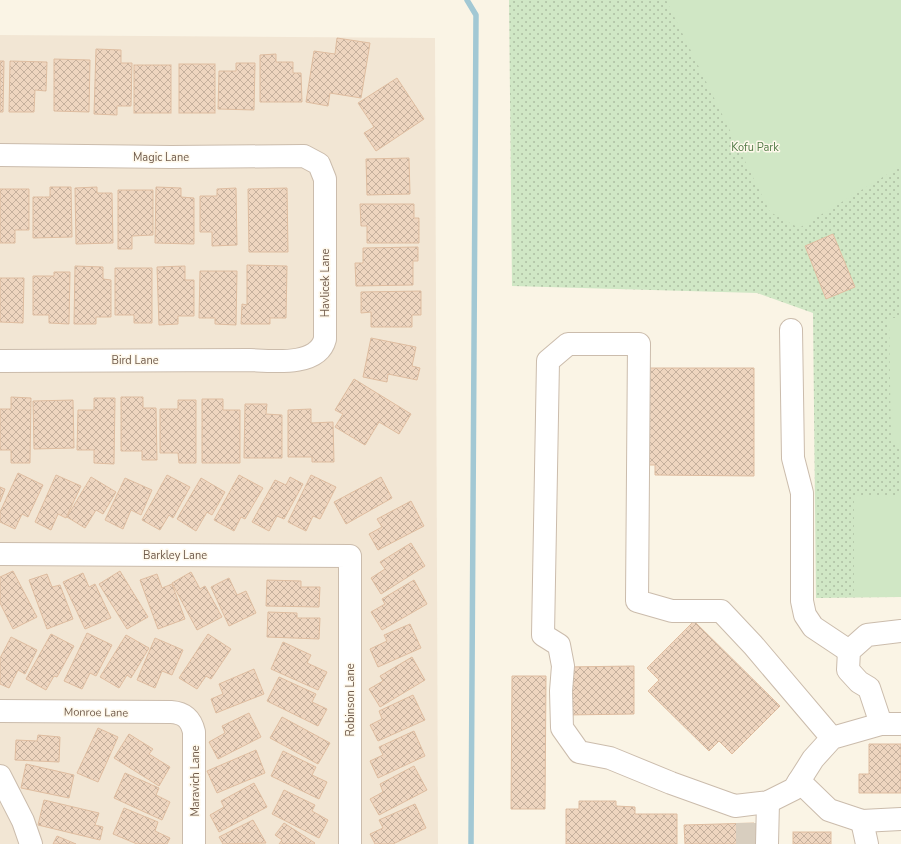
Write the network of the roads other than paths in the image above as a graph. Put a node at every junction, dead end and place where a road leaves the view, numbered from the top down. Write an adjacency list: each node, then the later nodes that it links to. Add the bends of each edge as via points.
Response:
1 (0, 155): 2 (street, Magic Lane, via 304,156)
2 (319, 164): 5 (street, Havlicek Lane, via 325,179 325,339 323,347 310,356 287,361)
3 (791, 330): 9 (street, via 794,458 802,493 802,601 805,615 813,627)
4 (0, 361): 5 (street, Bird Lane)
5 (270, 361)
6 (0, 554): 7 (street, Barkley Lane)
7 (350, 556): 21 (street, Robinson Lane)
8 (901, 631): 9 (street, via 867,635)
9 (849, 651): 12 (street, via 848,670 869,688)
10 (0, 711): 11 (street, Monroe Lane, via 172,712)
11 (189, 719): 20 (street, Maravich Lane, via 194,732)
12 (891, 724): 13 (street)
13 (832, 738): 15 (street, via 813,759); 16 (street, via 721,611 672,611 637,601 639,344 568,344 548,361 543,619 543,634 559,645 563,666 562,728 579,752 610,758 671,783 735,806)
14 (0, 776): 19 (street, via 23,821)
15 (799, 781): 16 (street, via 794,789); 18 (street, via 829,810)
16 (754, 810): 22 (street)
17 (901, 819): 18 (street)
18 (862, 821): 23 (street)
19 (31, 844)
20 (194, 844)
21 (350, 844)
22 (767, 844)
23 (867, 844)

